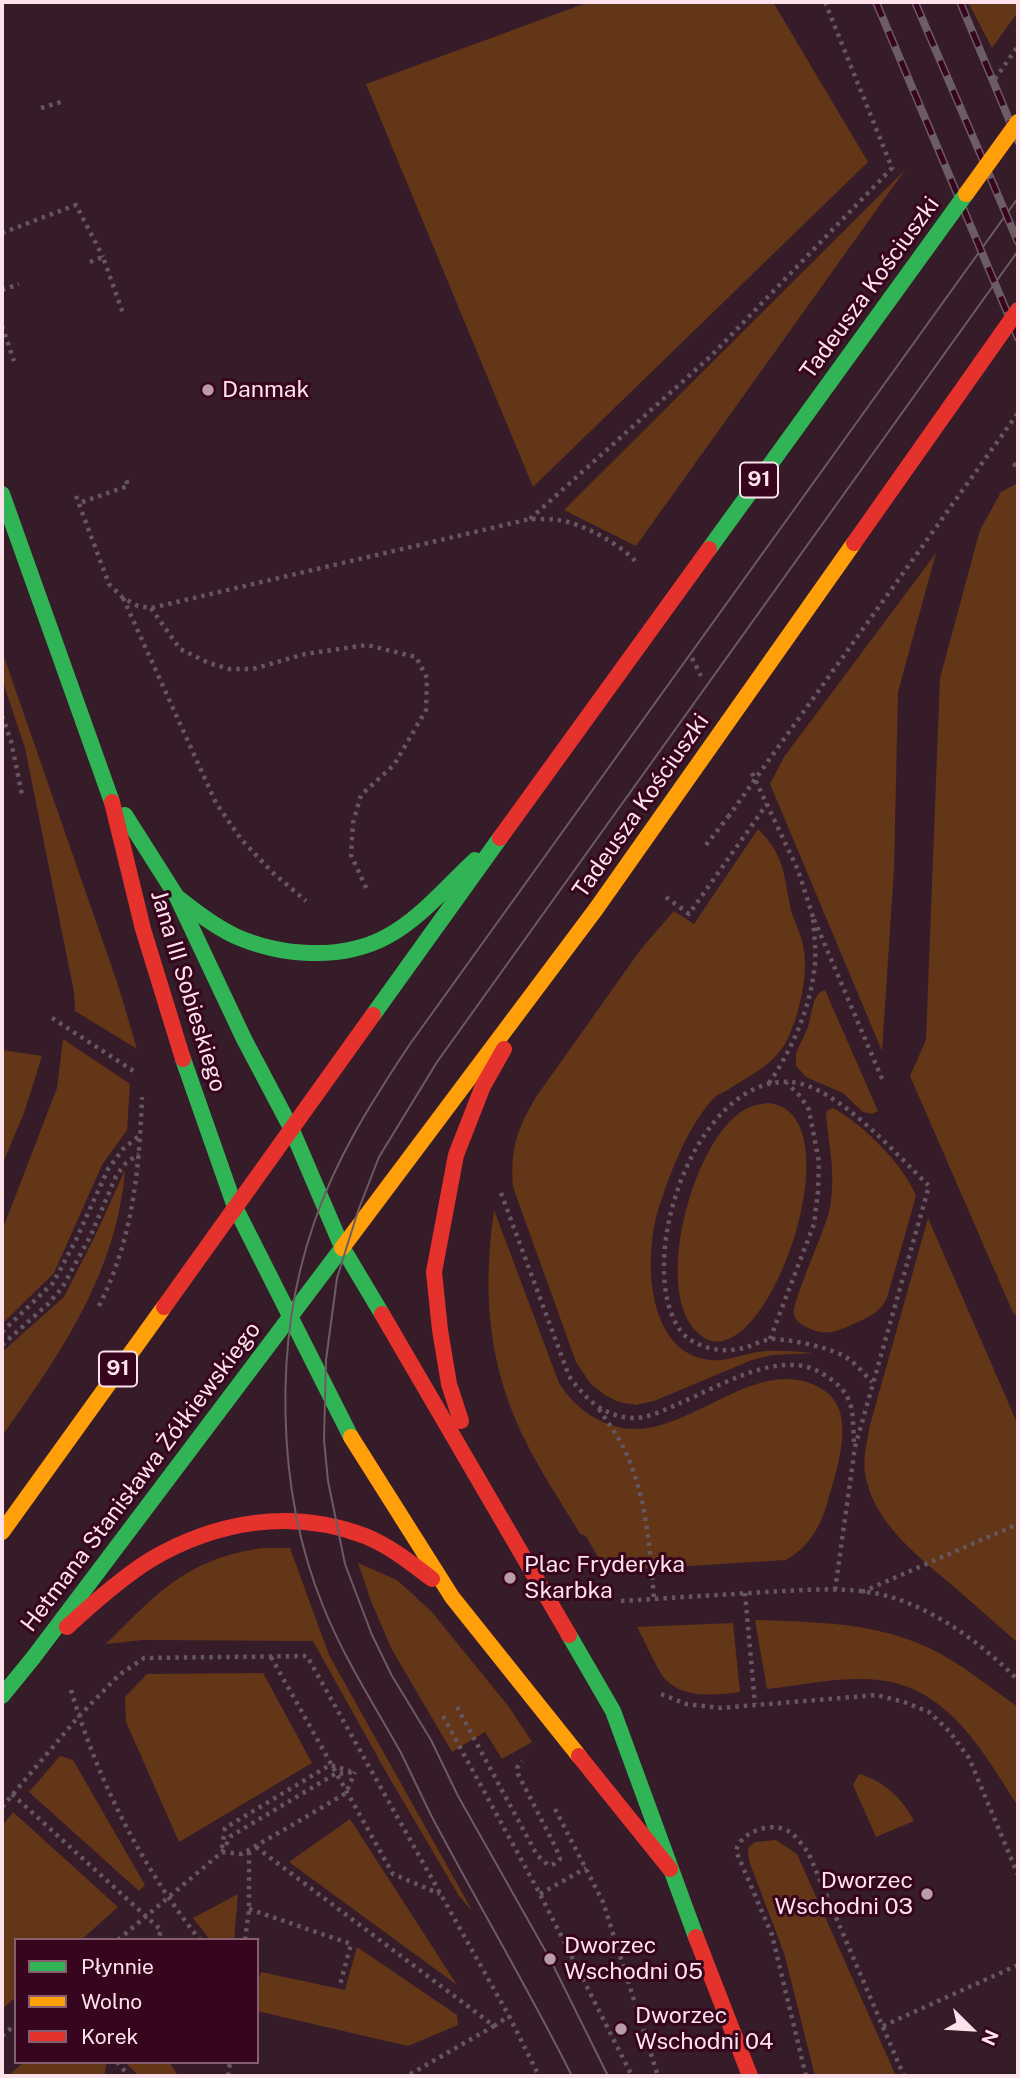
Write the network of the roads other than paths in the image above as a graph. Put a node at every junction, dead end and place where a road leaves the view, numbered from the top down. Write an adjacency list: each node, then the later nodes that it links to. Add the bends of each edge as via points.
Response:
1 (1018, 122): 5 (street, Tadeusza Kościuszki / 91, bridge)
2 (1018, 310): 7 (street, Tadeusza Kościuszki, bridge)
3 (2, 494): 4 (street, Jana III Sobieskiego)
4 (108, 786): 6 (street, Jana III Sobieskiego); 9 (street, Jana III Sobieskiego, via 143,929)
5 (500, 838): 6 (street, Jana III Sobieskiego, via 399,928 343,950 309,952 251,942 215,925); 8 (street, Tadeusza Kościuszki)
6 (177, 897): 8 (street, Jana III Sobieskiego, via 243,1040)
7 (540, 986): 10 (street, Tadeusza Kościuszki); 12 (street, via 484,1086 456,1154 435,1272 449,1384)
8 (291, 1128): 9 (street); 10 (street, Jana III Sobieskiego)
9 (235, 1207): 11 (street); 13 (street, 91)
10 (342, 1247): 11 (street, Tadeusza Kościuszki); 12 (street)
11 (290, 1319): 14 (street, via 343,1425); 15 (street, Hetmana Stanisława Żółkiewskiego)
12 (478, 1476): 17 (street, via 613,1711)
13 (2, 1532)
14 (452, 1597): 15 (street, via 406,1559 366,1536 298,1520 251,1521 197,1536 150,1561 119,1582); 17 (street)
15 (33, 1658): 16 (street, Hetmana Stanisława Żółkiewskiego)
16 (2, 1696)
17 (670, 1869): 18 (street)
18 (750, 2076)

